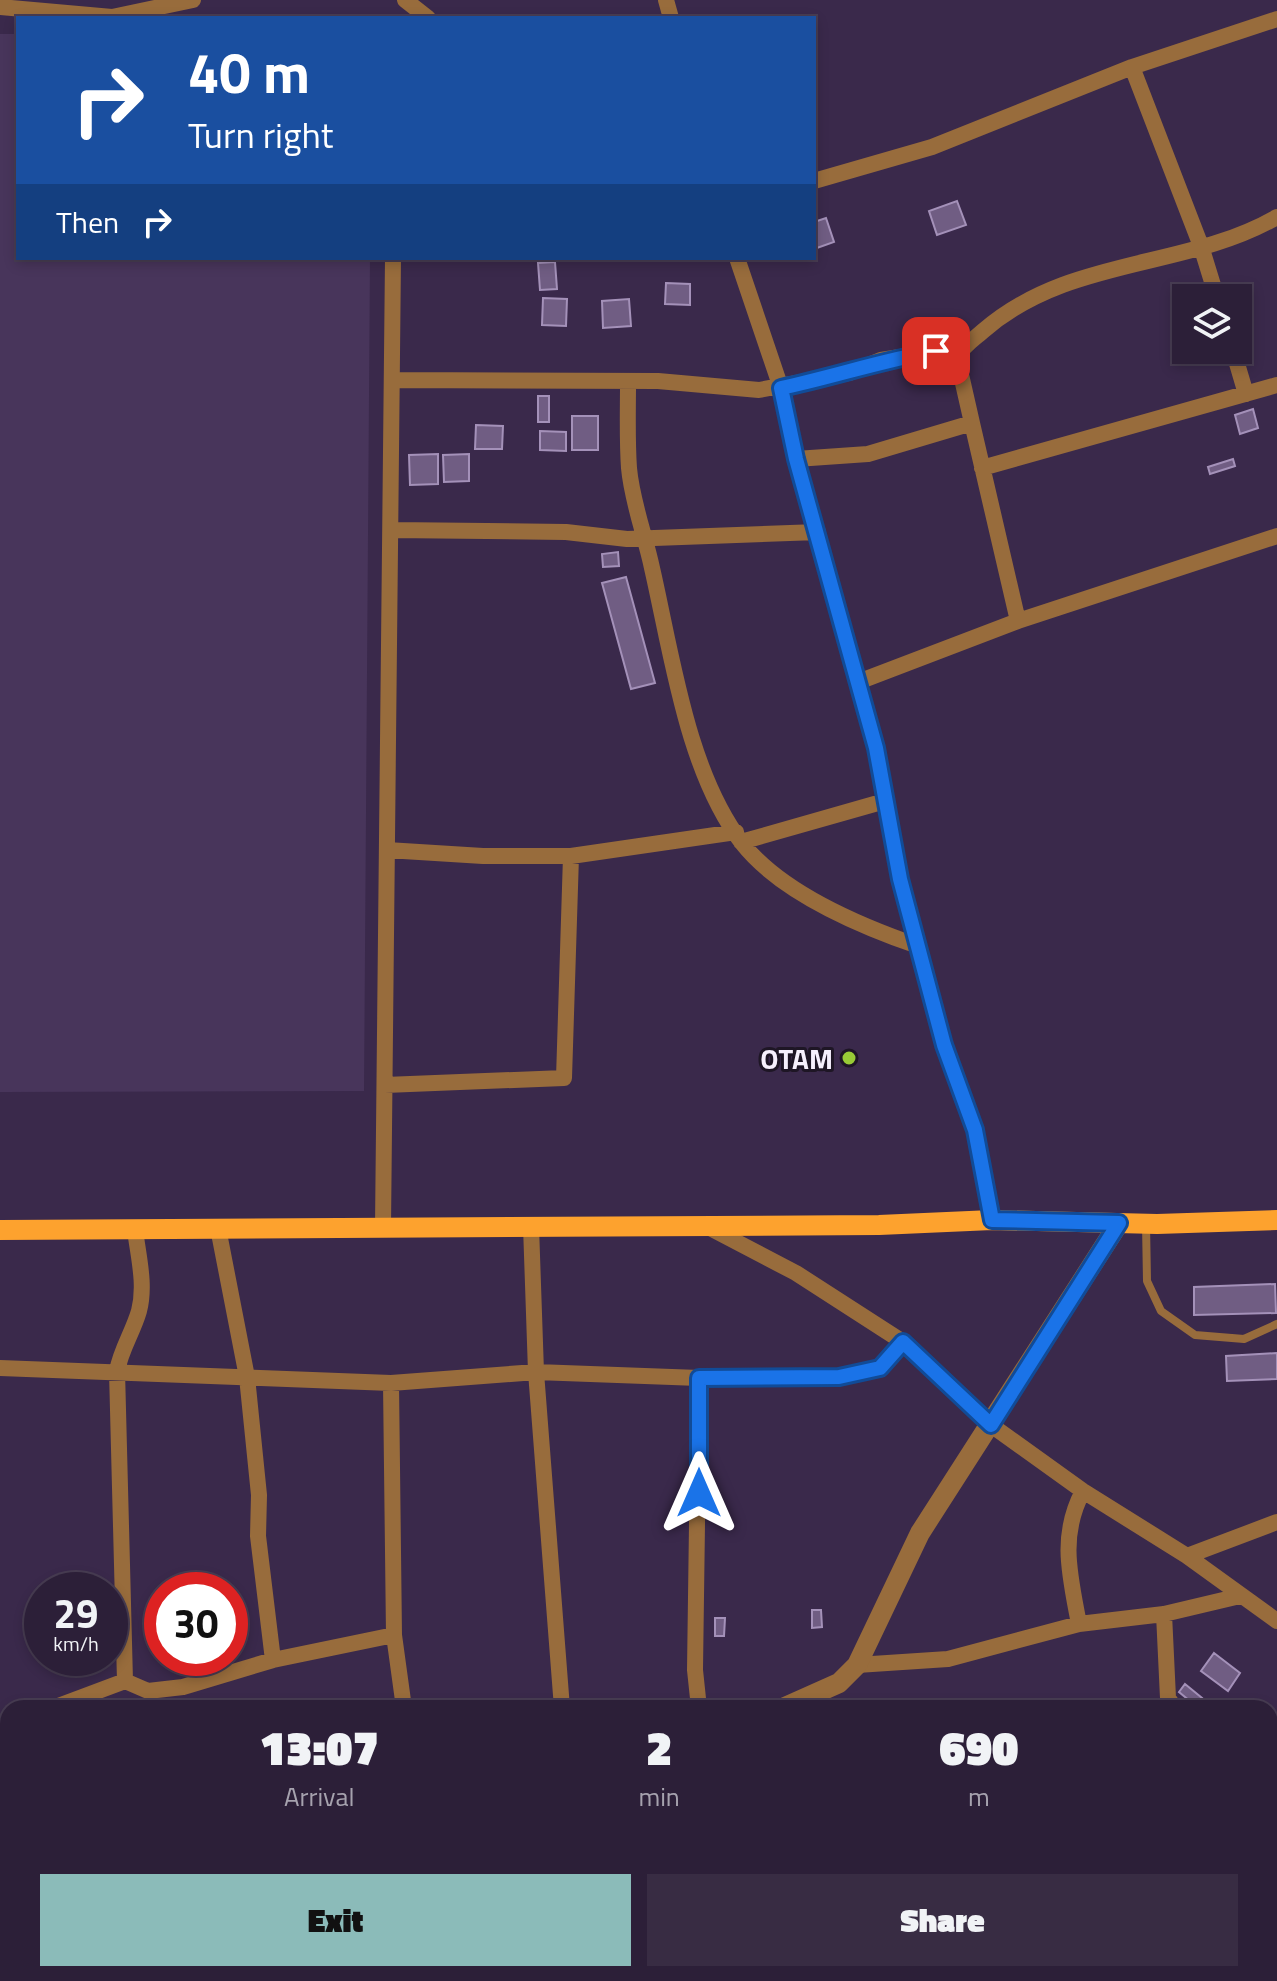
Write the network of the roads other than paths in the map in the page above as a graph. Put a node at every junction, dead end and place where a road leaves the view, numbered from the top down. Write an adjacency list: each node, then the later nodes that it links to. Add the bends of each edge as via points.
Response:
1 (193, 0): 6 (street)
2 (403, 0): 7 (street)
3 (19, 5): 4 (street); 5 (street)
4 (0, 7)
5 (104, 16)
6 (117, 16)
7 (425, 16)
8 (1277, 19): 9 (street)
9 (1132, 67): 10 (street, via 932,147); 12 (street)
10 (816, 180)
11 (1277, 217): 12 (street)
12 (1201, 246): 15 (street); 16 (street, via 1098,271 1051,290 999,315)
13 (393, 260): 18 (street)
14 (735, 260): 21 (street)
15 (1213, 284)
16 (963, 347): 21 (street, via 881,360); 23 (street, via 958,364)
17 (1237, 364): 22 (street)
18 (392, 380): 19 (street); 26 (street)
19 (628, 383): 21 (street); 29 (street, via 629,466)
20 (1277, 385): 22 (street)
21 (781, 388): 24 (street)
22 (1246, 394): 25 (street)
23 (972, 423): 24 (street, via 868,454); 25 (street)
24 (796, 459): 27 (street)
25 (982, 468): 30 (street)
26 (392, 530): 29 (street, via 566,532); 34 (street)
27 (818, 532): 29 (street); 31 (street)
28 (1277, 536): 30 (street)
29 (646, 539): 33 (street, via 685,712 706,774)
30 (1018, 621): 31 (street)
31 (858, 682): 32 (street)
32 (885, 801): 33 (street); 36 (street)
33 (739, 837): 35 (street); 36 (street, via 756,858 853,924)
34 (387, 850): 35 (street); 37 (street)
35 (571, 856): 37 (street, via 564,1078)
36 (918, 946): 38 (street, via 944,1045 975,1130)
37 (385, 1085): 43 (street)
38 (992, 1220): 40 (main road); 41 (main road)
39 (1277, 1220): 42 (main road)
40 (702, 1223): 44 (main road); 49 (street, via 796,1273)
41 (1119, 1223): 42 (main road); 56 (street)
42 (1146, 1223): 48 (lane, via 1147,1281 1161,1311 1195,1335 1244,1339)
43 (383, 1226): 44 (main road); 45 (main road)
44 (531, 1226): 52 (street)
45 (218, 1228): 46 (main road); 53 (street)
46 (135, 1229): 47 (main road); 51 (street, via 143,1287)
47 (0, 1230)
48 (1277, 1324)
49 (903, 1342): 54 (street, via 880,1368 839,1377); 56 (street)
50 (0, 1368): 51 (street)
51 (117, 1371): 53 (street); 67 (street)
52 (536, 1372): 54 (street); 55 (street); 70 (street)
53 (247, 1377): 55 (street); 65 (street)
54 (699, 1378): 71 (street)
55 (391, 1383): 64 (street)
56 (991, 1425): 57 (street); 66 (street, via 920,1533)
57 (1083, 1491): 59 (street); 63 (street, via 1071,1514 1067,1551)
58 (1277, 1522): 59 (street)
59 (1187, 1556): 60 (street)
60 (1240, 1596): 61 (street); 62 (street)
61 (1164, 1614): 63 (street); 73 (street)
62 (1277, 1621)
63 (1079, 1624): 66 (street, via 948,1659)
64 (394, 1635): 65 (street); 69 (street)
65 (273, 1660): 67 (street, via 171,1688 148,1691)
66 (857, 1665): 72 (street, via 839,1683)
67 (125, 1681): 68 (street)
68 (74, 1700)
69 (403, 1700)
70 (561, 1700)
71 (698, 1700)
72 (801, 1700)
73 (1169, 1700)

